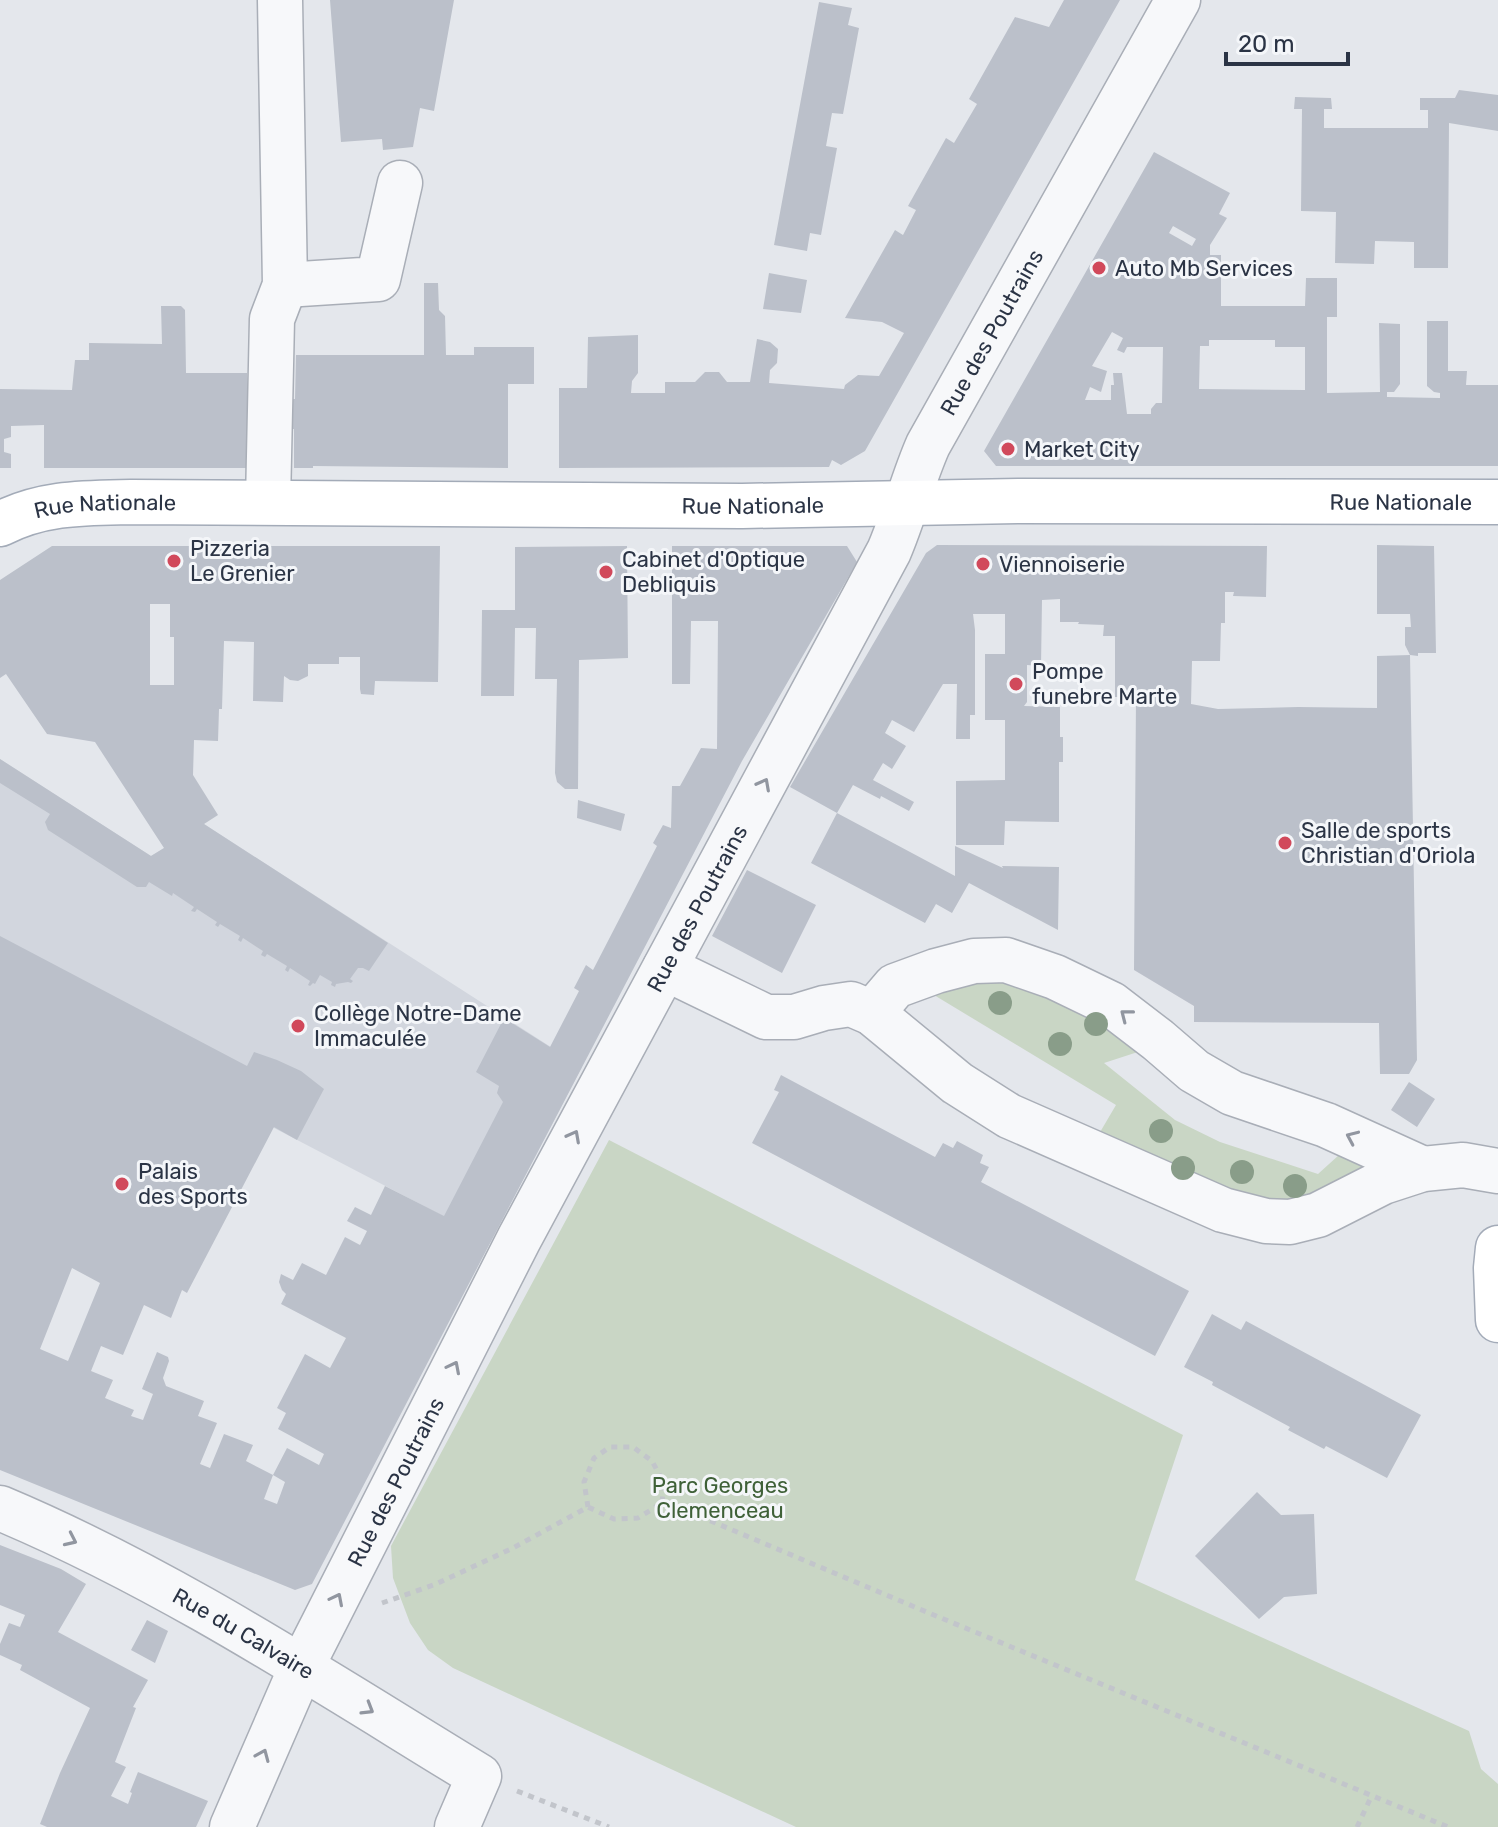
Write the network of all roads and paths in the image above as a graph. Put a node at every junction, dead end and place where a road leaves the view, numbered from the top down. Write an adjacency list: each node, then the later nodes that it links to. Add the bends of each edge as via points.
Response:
1 (280, 0): 4 (street)
2 (1178, 0): 7 (street, Rue des Poutrains, via 928,445)
3 (400, 183): 4 (street, via 378,279)
4 (285, 285): 5 (street, via 272,319)
5 (268, 502): 7 (main road, Rue Nationale); 8 (main road, Rue Nationale, via 79,503 37,508)
6 (1498, 502): 7 (main road, Rue Nationale)
7 (906, 503): 9 (street, Rue des Poutrains, one-way to 7, via 889,551)
8 (4, 521)
9 (665, 968): 10 (street, via 766,1017 794,1017 851,1004); 18 (street, Rue des Poutrains, one-way to 9, via 519,1239)
10 (872, 1013): 11 (street, via 957,1083 1009,1116 1223,1210 1290,1222); 11 (street, one-way to 10, via 1326,1125 1232,1093 1194,1071 1111,1004 1006,960 974,961 895,986)
11 (1423, 1169): 12 (street, via 1463,1165)
12 (1498, 1171)
13 (1498, 1248): 14 (main road)
14 (1498, 1320)
15 (662, 1503): 16 (path, via 638,1518 614,1519); 16 (path, via 664,1483 652,1461 633,1447 610,1447 594,1458 584,1482); 21 (path)
16 (588, 1507): 18 (path, via 436,1584 370,1607)
17 (0, 1508): 19 (street, Rue du Calvaire, one-way to 19, via 103,1555)
18 (342, 1589): 19 (street, Rue des Poutrains, one-way to 18)
19 (301, 1668): 20 (street, Rue du Calvaire, one-way to 20); 22 (street, Rue des Poutrains, one-way to 19)
20 (479, 1776): 23 (street); 24 (path)
21 (1372, 1795): 25 (path); 26 (path)
22 (232, 1827)
23 (457, 1827)
24 (609, 1827)
25 (1357, 1827)
26 (1448, 1827)

